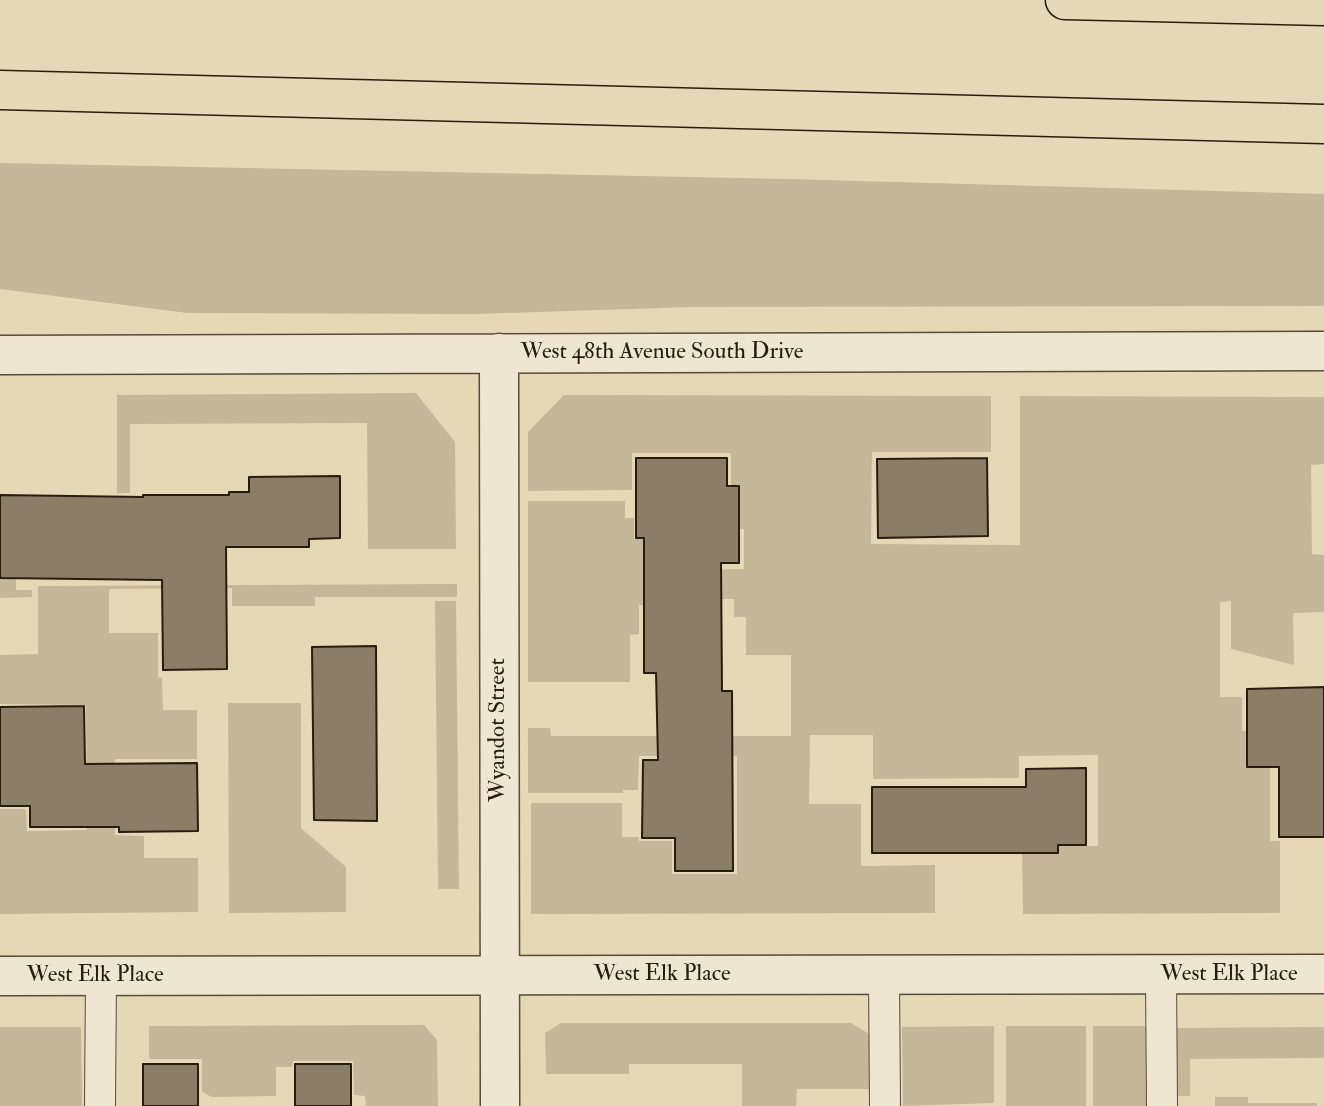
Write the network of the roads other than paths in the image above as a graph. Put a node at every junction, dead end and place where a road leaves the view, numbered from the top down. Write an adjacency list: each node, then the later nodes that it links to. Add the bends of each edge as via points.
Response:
1 (1065, 0): 2 (highway)
2 (1324, 6)
3 (0, 90): 4 (highway)
4 (1324, 124)
5 (1324, 351): 6 (street, West 48th Avenue South Drive)
6 (499, 354): 7 (street, West 48th Avenue South Drive); 13 (street, Wyandot Street)
7 (0, 355)
8 (1324, 974): 10 (street, West Elk Place)
9 (884, 975): 10 (street, West Elk Place); 13 (street, West Elk Place); 16 (lane)
10 (1161, 975): 17 (lane)
11 (0, 976): 12 (street, West Elk Place)
12 (101, 976): 13 (street, West Elk Place); 14 (lane)
13 (500, 976): 15 (street, Wyandot Street)
14 (100, 1106)
15 (500, 1106)
16 (885, 1106)
17 (1162, 1106)

